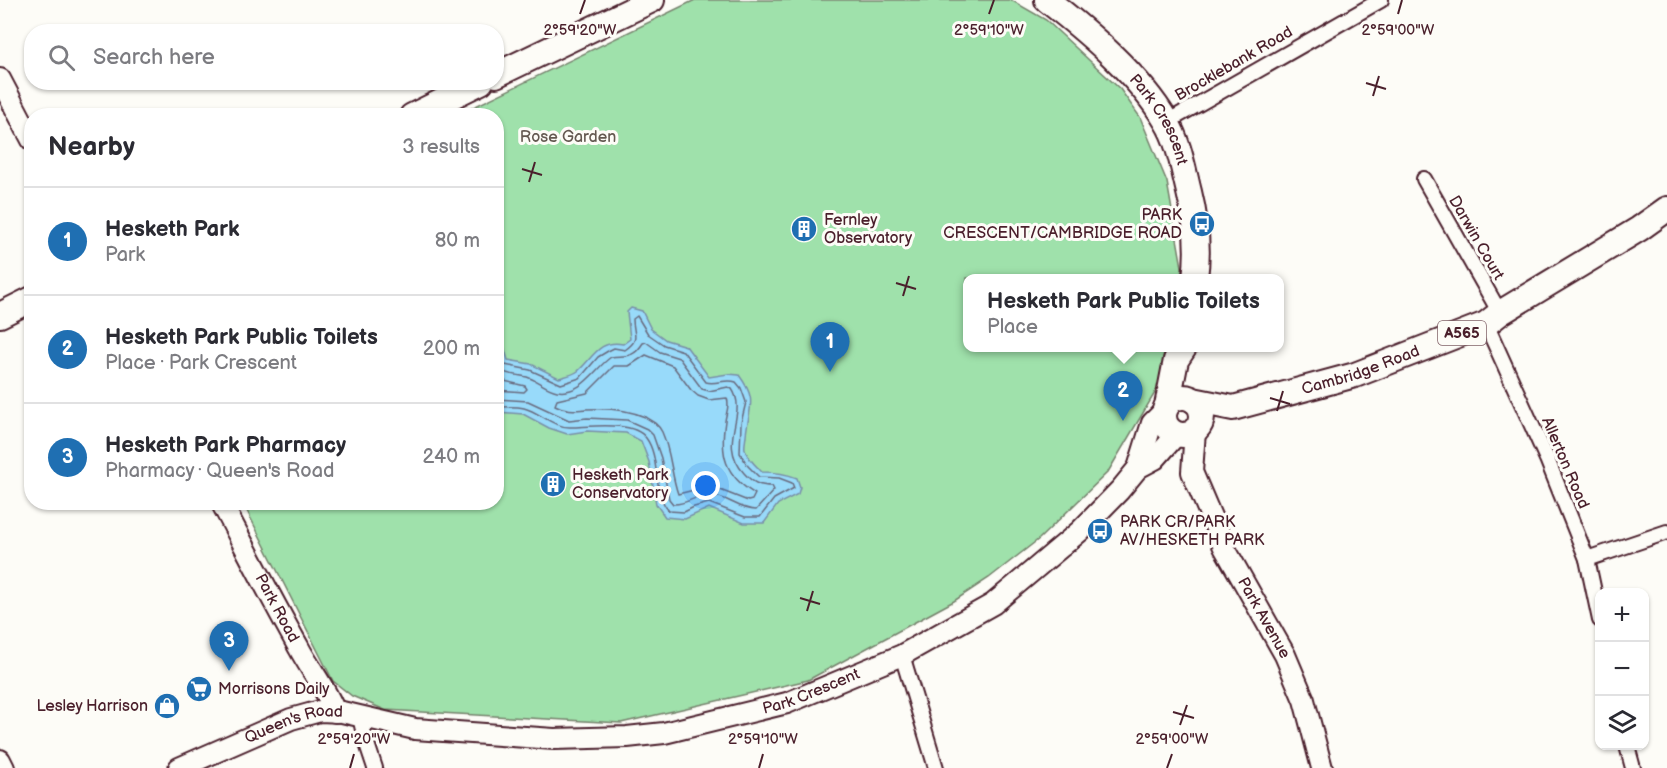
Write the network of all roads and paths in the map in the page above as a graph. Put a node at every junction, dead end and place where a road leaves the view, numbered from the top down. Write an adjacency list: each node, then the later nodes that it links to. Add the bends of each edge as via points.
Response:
1 (652, 0): 4 (highway)
2 (1047, 0): 8 (highway, Park Crescent, via 1113,57)
3 (1381, 0): 8 (street, Brocklebank Road)
4 (504, 71)
5 (0, 79): 9 (main road)
6 (465, 90): 7 (highway)
7 (428, 108)
8 (1167, 122): 12 (highway, Park Crescent, via 1192,203 1198,254)
9 (24, 125)
10 (1424, 179): 15 (street, Darwin Court)
11 (1667, 209): 15 (highway, Cambridge Road / A565)
12 (1196, 274)
13 (24, 303): 14 (highway)
14 (0, 315)
15 (1493, 318): 20 (highway, Cambridge Road / A565, via 1355,375); 25 (street, Allerton Road)
16 (1181, 352): 19 (highway, Park Crescent)
17 (1184, 352): 18 (highway, Park Crescent)
18 (1192, 400): 19 (highway, A565, via 1180,398); 20 (highway, Cambridge Road / A565); 21 (highway, via 1200,408 1201,420)
19 (1166, 408): 21 (highway, via 1164,423 1172,432); 22 (main road, Park Crescent, via 1152,423)
20 (1233, 408): 21 (highway, Cambridge Road / A565, via 1223,419)
21 (1186, 432): 22 (main road, Park Crescent); 37 (main road, Park Avenue, via 1192,472 1224,547 1285,655 1304,700)
22 (1138, 468): 27 (main road, Park Crescent, via 1080,531 993,604)
23 (225, 510): 28 (main road, Park Road)
24 (1667, 532): 25 (street)
25 (1587, 559): 26 (street, Allerton Road)
26 (1595, 600)
27 (902, 655): 30 (main road, Park Crescent, via 786,703 664,733 554,739); 36 (street)
28 (335, 712): 29 (main road, Queen's Road); 34 (main road, Queen's Road, via 320,711 291,719)
29 (360, 716): 30 (main road, Queen's Road); 35 (street)
30 (415, 729)
31 (1628, 750): 38 (street)
32 (0, 760): 33 (main road)
33 (4, 768)
34 (179, 768)
35 (375, 768)
36 (936, 768)
37 (1322, 768)
38 (1633, 768)

